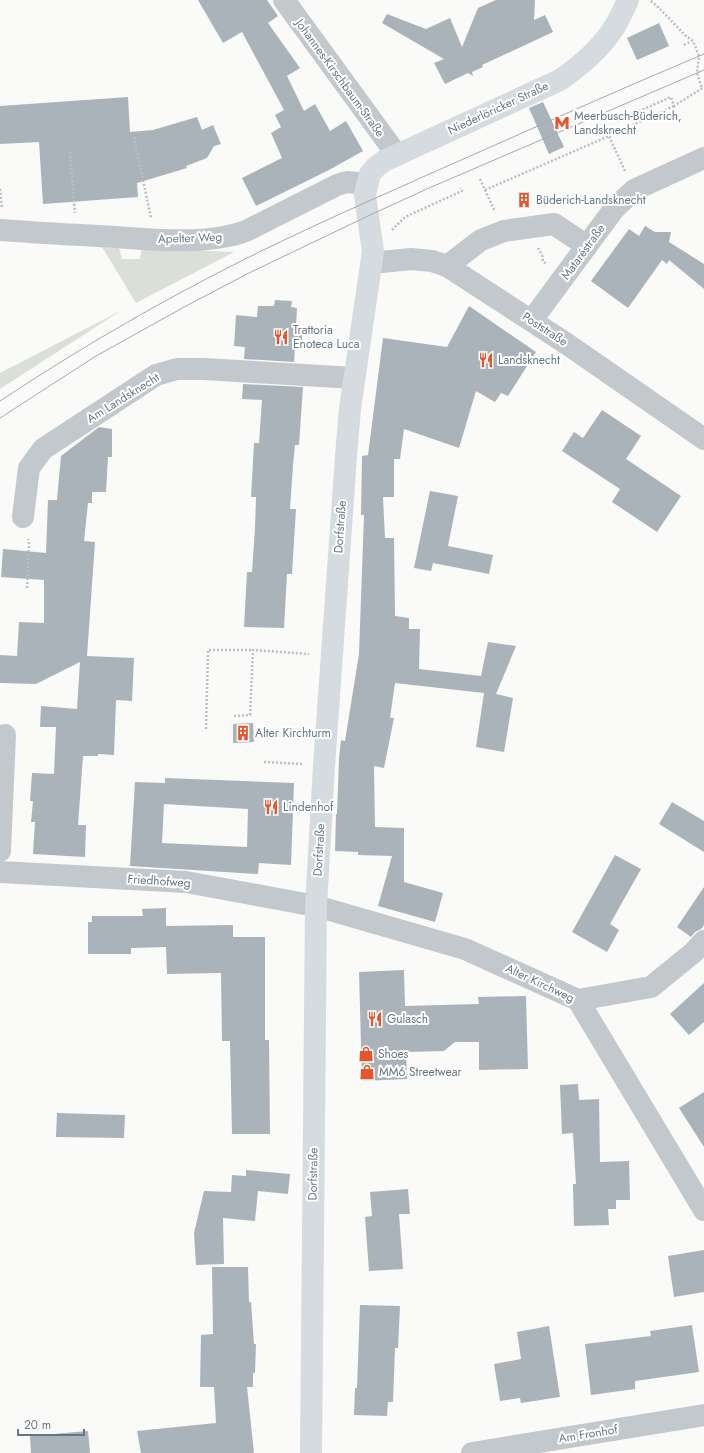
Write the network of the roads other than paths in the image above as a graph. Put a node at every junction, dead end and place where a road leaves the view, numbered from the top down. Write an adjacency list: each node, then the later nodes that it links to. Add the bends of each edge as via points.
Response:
1 (284, 0): 3 (street, Johannes-Kirschbaum-Straße)
2 (628, 0): 3 (main road, Niederlöricker Straße, via 616,25 601,45 584,63 560,80)
3 (397, 155): 5 (main road, Niederlöricker Straße, via 376,167 370,174)
4 (704, 158): 7 (street, Mataréstraße, via 634,190 614,209)
5 (366, 193): 6 (street, Apelter Weg, via 347,182 337,185 232,236 156,240); 8 (main road, Dorfstraße)
6 (0, 230)
7 (587, 246): 9 (street, via 554,224 504,231 481,240); 10 (street, Mataréstraße)
8 (372, 257): 9 (street, Poststraße, via 432,261); 11 (main road, Dorfstraße)
9 (448, 266): 10 (street, Poststraße)
10 (532, 320): 12 (street, Poststraße)
11 (354, 378): 13 (street, Am Landsknecht, via 204,369 177,369 156,375 44,449 29,468); 17 (main road, Dorfstraße, via 346,443)
12 (704, 439)
13 (23, 517)
14 (5, 735): 15 (street)
15 (0, 851)
16 (0, 872): 17 (street, Friedhofweg, via 186,882)
17 (316, 906): 19 (street, Alter Kirchweg, via 465,949); 22 (main road, Dorfstraße)
18 (704, 941): 19 (street, via 651,987)
19 (578, 1000): 20 (street, Alter Kirchweg)
20 (704, 1210)
21 (704, 1416): 23 (street, Am Fronhof)
22 (311, 1453)
23 (472, 1453)

